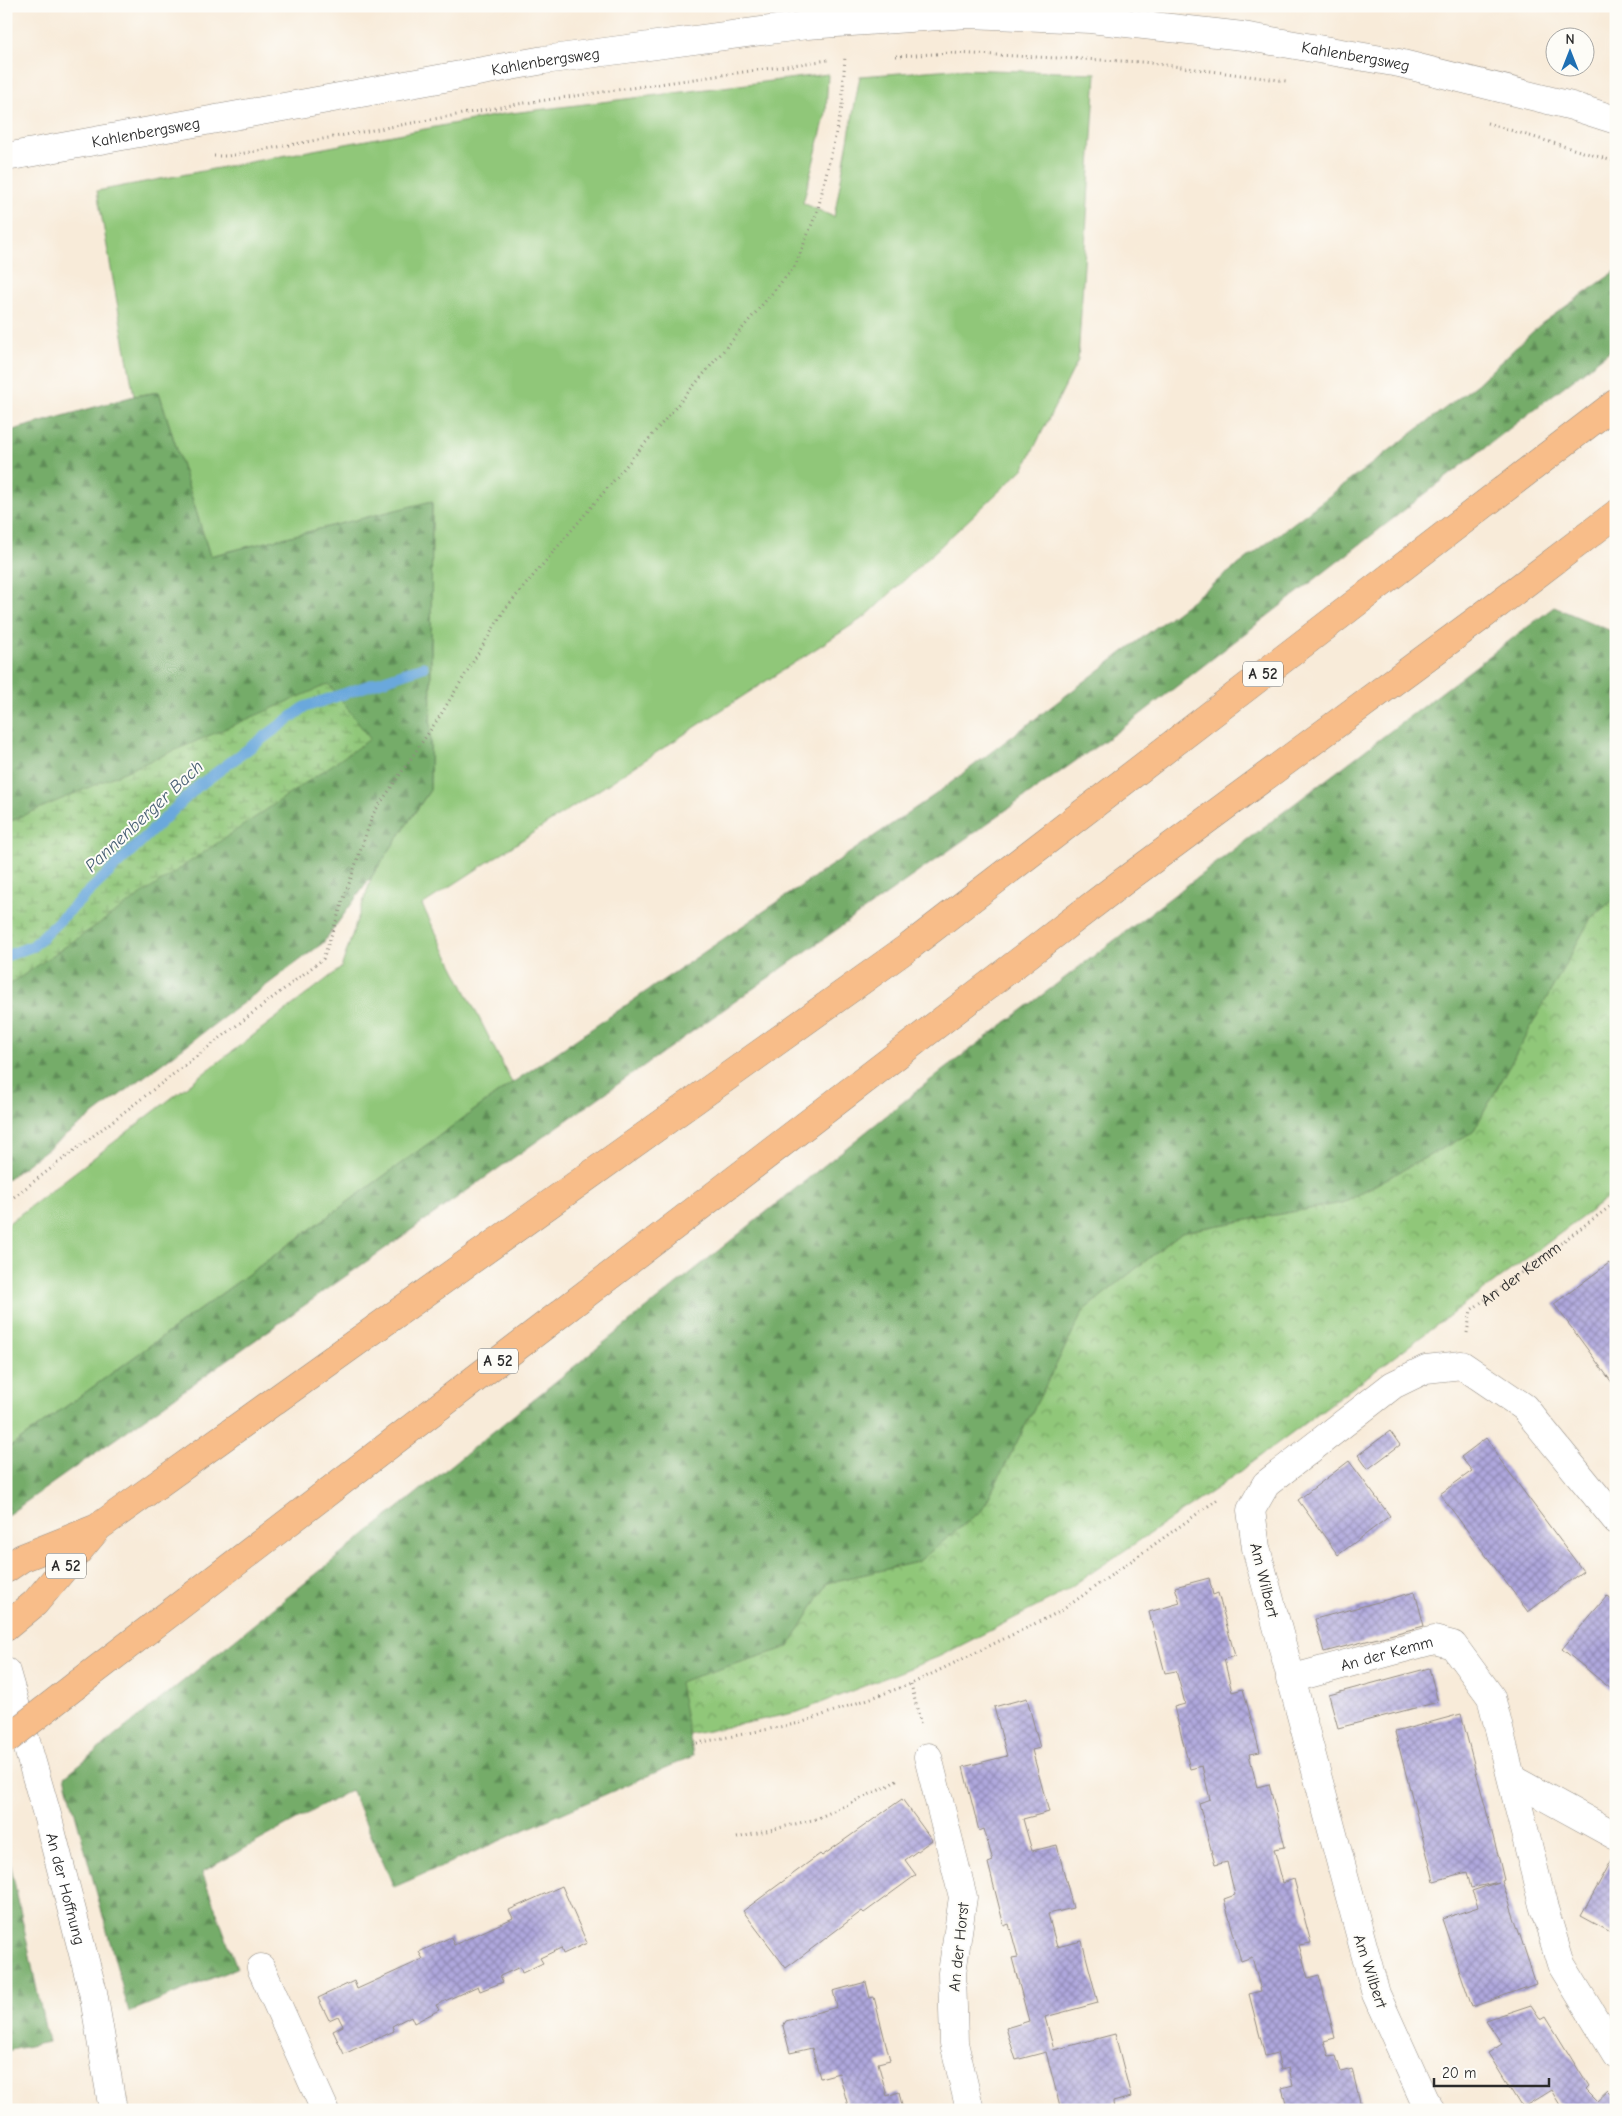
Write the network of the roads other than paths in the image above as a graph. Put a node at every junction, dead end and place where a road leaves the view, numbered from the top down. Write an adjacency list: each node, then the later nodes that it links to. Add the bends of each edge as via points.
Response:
1 (1093, 12): 2 (street, Kahlenbergsweg, via 1399,63); 3 (street, Kahlenbergsweg, via 968,14 807,25 544,60)
2 (1616, 120)
3 (6, 157)
4 (1616, 403): 7 (highway, A 52, via 910,946)
5 (1616, 514): 12 (highway, A 52, bridge, via 1124,881)
6 (1616, 1520): 11 (street, Am Wilbert, via 1524,1407 1462,1365 1426,1369 1393,1385 1266,1484 1251,1510 1256,1548)
7 (96, 1528): 8 (highway); 9 (highway, A 52, via 35,1603)
8 (14, 1564)
9 (6, 1627)
10 (6, 1672): 18 (street, An der Hoffnung, via 93,1992)
11 (1290, 1679): 14 (street, An der Kemm, via 1434,1640 1453,1645 1491,1696); 21 (street, Am Wilbert, via 1376,1994)
12 (6, 1740)
13 (928, 1757): 20 (street, An der Horst, via 963,1897 952,1973 954,2043)
14 (1514, 1780): 15 (street); 17 (street, An der Kemm, via 1543,1905 1561,1964)
15 (1616, 1836)
16 (262, 1968): 19 (street)
17 (1616, 2054)
18 (113, 2110)
19 (325, 2110)
20 (970, 2110)
21 (1431, 2110)

